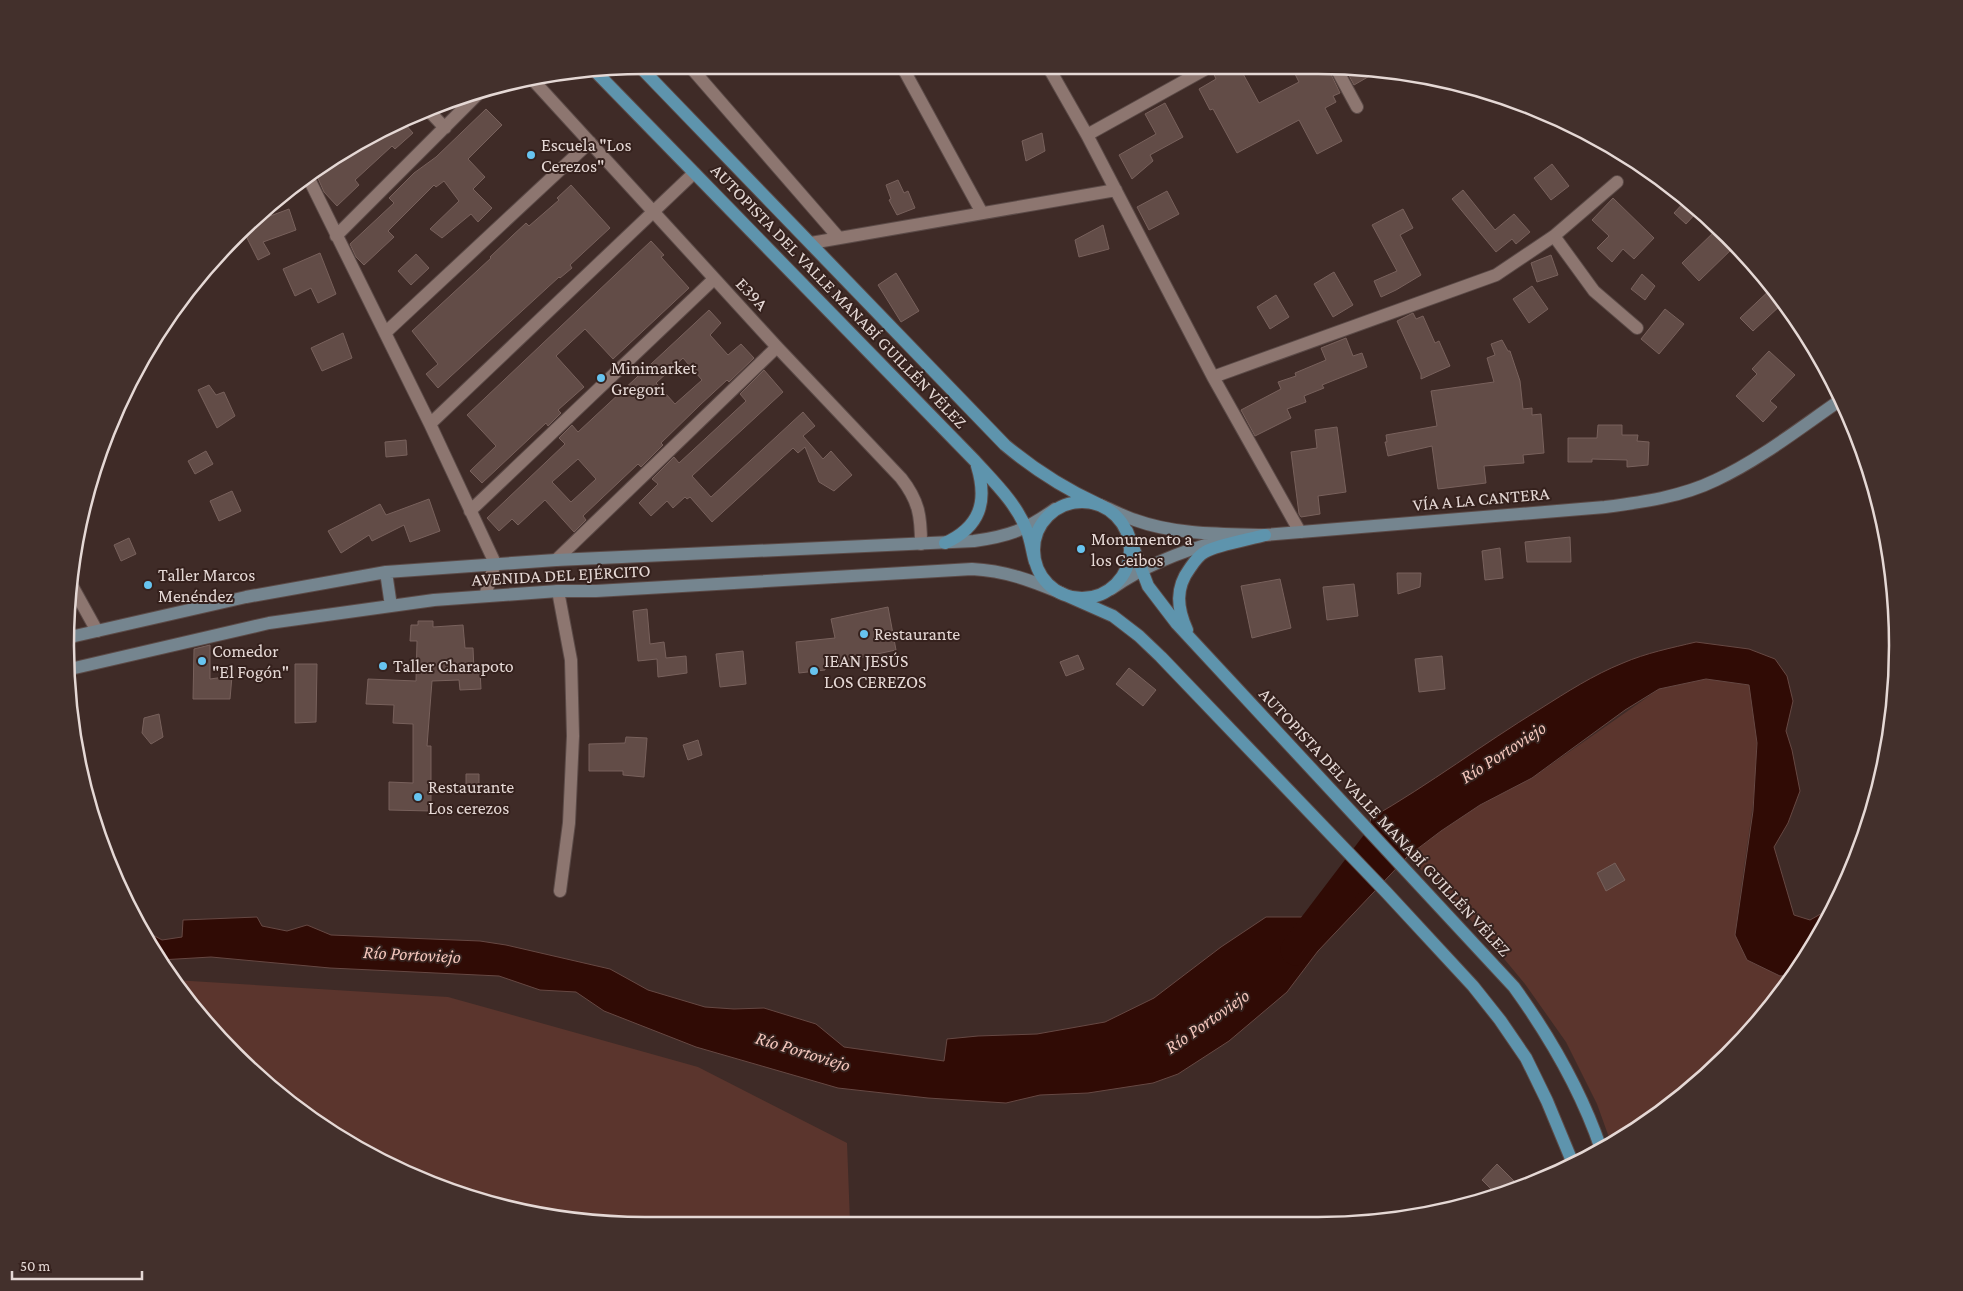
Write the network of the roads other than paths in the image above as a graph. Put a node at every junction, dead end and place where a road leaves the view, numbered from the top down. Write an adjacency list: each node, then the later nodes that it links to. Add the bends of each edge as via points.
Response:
1 (647, 74): 24 (main road, AUTOPISTA DEL VALLE MANABÍ GUILLÉN VÉLEZ)
2 (696, 74): 23 (street)
3 (906, 74): 20 (street)
4 (1052, 74): 13 (street)
5 (1197, 74): 13 (street)
6 (1339, 75): 10 (street)
7 (600, 76): 15 (main road, AUTOPISTA DEL VALLE MANABÍ GUILLÉN VÉLEZ)
8 (537, 85): 14 (street, E39A)
9 (471, 101): 12 (street)
10 (1357, 107)
11 (432, 115): 12 (street)
12 (445, 128): 21 (street)
13 (1087, 135): 18 (street)
14 (590, 142): 19 (street, E39A); 27 (street)
15 (694, 173): 19 (street); 32 (main road, AUTOPISTA DEL VALLE MANABÍ GUILLÉN VÉLEZ)
16 (311, 182): 21 (street)
17 (1617, 182): 22 (street)
18 (1116, 190): 20 (street); 29 (street)
19 (653, 212): 25 (street, E39A); 31 (street)
20 (982, 214): 23 (street)
21 (336, 236): 27 (street)
22 (1554, 236): 26 (street, via 1594,291); 29 (street, via 1496,274)
23 (839, 238): 24 (street)
24 (810, 243): 33 (main road, AUTOPISTA DEL VALLE MANABÍ GUILLÉN VÉLEZ, via 1005,445 1044,476)
25 (714, 278): 28 (street, E39A); 35 (street)
26 (1637, 328)
27 (385, 333): 31 (street)
28 (777, 347): 41 (street, E39A, via 911,492 919,509); 42 (street)
29 (1213, 377): 38 (street)
30 (1835, 404): 38 (main road, VÍA A LA CANTERA, via 1732,472 1669,496 1605,507)
31 (430, 424): 35 (street)
32 (975, 461): 36 (main road, AUTOPISTA DEL VALLE MANABÍ GUILLÉN VÉLEZ, via 1008,500); 40 (main road, via 983,486 980,510 965,531)
33 (1100, 505): 34 (main road, via 1085,501); 37 (main road, via 1116,516); 39 (main road, VÍA A LA CANTERA, via 1169,529)
34 (1055, 509): 36 (main road, AVENIDA DEL EJÉRCITO); 43 (main road, via 1039,527 1033,550)
35 (470, 511): 44 (street)
36 (1026, 528): 40 (main road, AVENIDA DEL EJÉRCITO, via 992,538); 43 (main road, AUTOPISTA DEL VALLE MANABÍ GUILLÉN VÉLEZ)
37 (1127, 531): 45 (main road, AUTOPISTA DEL VALLE MANABÍ GUILLÉN VÉLEZ); 47 (main road, via 1130,542 1128,562)
38 (1300, 532): 39 (main road, VÍA A LA CANTERA)
39 (1265, 535): 45 (main road, via 1202,546); 55 (main road, via 1206,551 1186,573 1178,601 1181,616)
40 (945, 543): 41 (main road, AVENIDA DEL EJÉRCITO)
41 (921, 544): 42 (main road, AVENIDA DEL EJÉRCITO)
42 (556, 560): 44 (main road, AVENIDA DEL EJÉRCITO)
43 (1035, 562): 50 (main road, via 1040,575)
44 (495, 563): 46 (main road, AVENIDA DEL EJÉRCITO); 51 (street)
45 (1141, 570): 47 (main road); 55 (main road, AUTOPISTA DEL VALLE MANABÍ GUILLÉN VÉLEZ, via 1162,607)
46 (386, 572): 52 (main road); 53 (main road, AVENIDA DEL EJÉRCITO, via 246,597)
47 (1111, 588): 50 (main road, via 1086,598)
48 (558, 591): 50 (main road, AVENIDA DEL EJÉRCITO, via 972,569 1028,578); 51 (main road, AVENIDA DEL EJÉRCITO); 57 (street, via 571,660 573,736 569,823)
49 (77, 594): 53 (street)
50 (1060, 594): 59 (main road, via 1113,616 1139,636 1473,986 1526,1058)
51 (485, 596): 52 (main road, AVENIDA DEL EJÉRCITO)
52 (391, 606): 56 (main road, AVENIDA DEL EJÉRCITO, via 269,623)
53 (97, 631): 54 (main road, AVENIDA DEL EJÉRCITO)
54 (74, 636)
55 (1197, 647): 58 (main road, AUTOPISTA DEL VALLE MANABÍ GUILLÉN VÉLEZ, via 1503,974 1559,1055 1578,1091)
56 (75, 668)
57 (560, 891)
58 (1599, 1143)
59 (1571, 1158)

